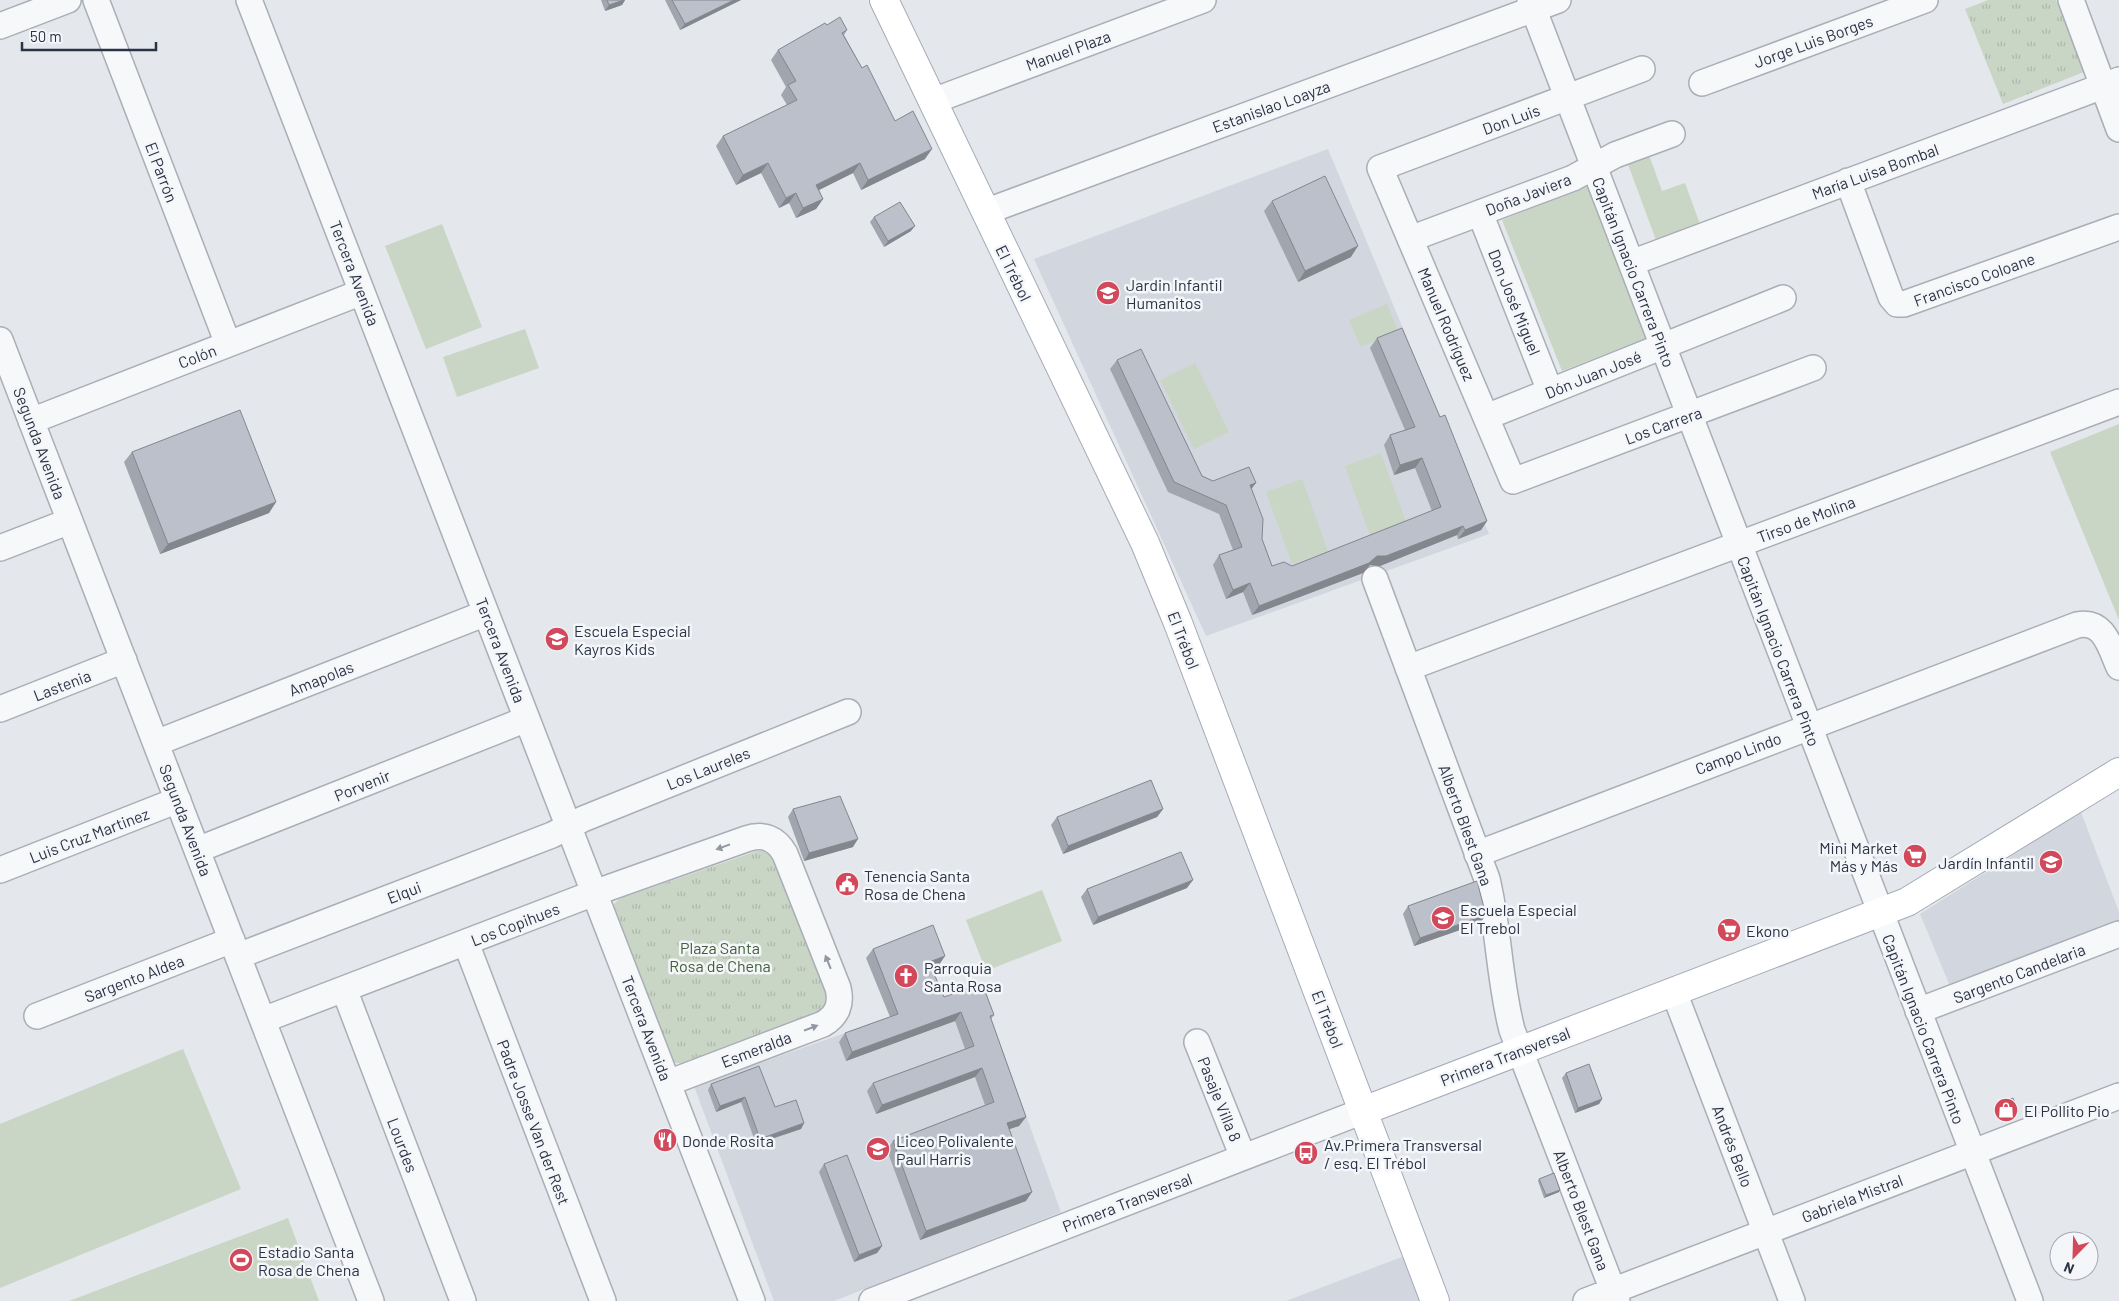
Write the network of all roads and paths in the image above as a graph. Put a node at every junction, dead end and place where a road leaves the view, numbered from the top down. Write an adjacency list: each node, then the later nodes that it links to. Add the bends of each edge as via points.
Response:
1 (68, 0): 10 (street)
2 (96, 0): 29 (street, El Parrón)
3 (249, 0): 26 (street, Tercera Avenida)
4 (884, 0): 15 (main road, El Trébol)
5 (1203, 0): 15 (street, Manuel Plaza)
6 (1558, 0): 9 (street, Estanislao Loayza)
7 (1925, 0): 12 (street, Jorge Luis Borges)
8 (2071, 0): 13 (street)
9 (1531, 5): 14 (street, Capitán Ignacio Carrera Pinto); 21 (street, Estanislao Loayza)
10 (0, 26)
11 (1642, 69): 14 (street, Don Luis)
12 (1702, 83)
13 (2111, 83): 16 (street); 20 (street, María Luisa Bombal)
14 (1567, 98): 18 (street, Capitán Ignacio Carrera Pinto); 19 (street, Don Luis)
15 (933, 101): 21 (main road, El Trébol)
16 (2119, 129)
17 (1672, 134): 18 (street, Doña Javiera)
18 (1594, 166): 22 (street, Doña Javiera, via 1572,178); 25 (street, Capitán Ignacio Carrera Pinto)
19 (1380, 168): 24 (street, Manuel Rodríguez)
20 (1848, 181): 23 (street, Francisco Coloane, via 1891,297 1897,304); 25 (street, María Luisa Bombal)
21 (985, 212): 73 (main road, El Trébol, via 1152,558)
22 (1480, 213): 24 (street, Doña Javiera); 33 (street, Don José Miguel)
23 (2119, 227)
24 (1410, 238): 36 (street, Manuel Rodríguez)
25 (1631, 263): 30 (street, Capitán Ignacio Carrera Pinto)
26 (362, 292): 29 (street, Colón); 43 (street, Tercera Avenida)
27 (1783, 298): 30 (street, Dón Juan José)
28 (0, 340): 32 (street, Segunda Avenida)
29 (228, 344): 37 (street, Colón)
30 (1662, 346): 33 (street, Dón Juan José); 35 (street, Capitán Ignacio Carrera Pinto)
31 (1813, 368): 35 (street, Los Carrera)
32 (8, 382): 37 (street, Segunda Avenida)
33 (1550, 391): 36 (street, Dón Juan José)
34 (2119, 402): 40 (street, Tirso de Molina)
35 (1689, 415): 38 (street, Los Carrera); 40 (street, Capitán Ignacio Carrera Pinto)
36 (1486, 417): 38 (street, Manuel Rodríguez)
37 (31, 421): 39 (street, Segunda Avenida)
38 (1513, 481)
39 (70, 521): 41 (street); 44 (street, Segunda Avenida)
40 (1739, 544): 46 (street, Tirso de Molina); 50 (street, Capitán Ignacio Carrera Pinto)
41 (0, 548)
42 (1375, 579): 46 (street, Alberto Blest Gana)
43 (486, 612): 49 (street, Tercera Avenida); 51 (street, Amapolas)
44 (124, 660): 47 (street, Lastenia); 51 (street, Segunda Avenida)
45 (2119, 667): 50 (street, Campo Lindo, via 2102,632 2093,625 2082,624)
46 (1408, 668): 56 (street, Alberto Blest Gana)
47 (0, 709)
48 (848, 712): 54 (street, Los Laureles)
49 (527, 719): 54 (street, Tercera Avenida); 55 (street, Porvenir)
50 (1808, 726): 56 (street, Campo Lindo); 59 (street, Capitán Ignacio Carrera Pinto)
51 (156, 743): 53 (street, Segunda Avenida)
52 (2119, 772): 59 (main road, Primera Transversal, via 1920,895)
53 (178, 800): 55 (street, Segunda Avenida); 57 (street, Luis Cruz Martinez)
54 (569, 826): 58 (street, Tercera Avenida); 62 (street, Elqui, via 552,835)
55 (197, 850): 62 (street, Segunda Avenida)
56 (1477, 854): 70 (street, Alberto Blest Gana, via 1491,894 1505,999)
57 (0, 870)
58 (594, 894): 61 (street, Los Copihues); 65 (street, Los Copihues, one-way to 58, via 838,988 785,854 769,838 746,839); 71 (street, Tercera Avenida)
59 (1880, 914): 64 (main road, Primera Transversal); 66 (street, Capitán Ignacio Carrera Pinto)
60 (2119, 934): 66 (street, Sargento Candelaria)
61 (466, 943): 63 (street, Los Copihues); 80 (street, Padre Josse Van der Rest)
62 (235, 948): 67 (street, Sargento Aldea); 68 (street, Segunda Avenida)
63 (344, 989): 68 (street, Los Copihues); 79 (street, Lourdes)
64 (1674, 992): 70 (main road, Primera Transversal); 76 (street, Andrés Bello)
65 (838, 1008): 71 (street, Esmeralda, one-way to 65, via 823,1024)
66 (1918, 1011): 74 (street, Capitán Ignacio Carrera Pinto)
67 (37, 1016)
68 (263, 1020): 78 (street, Segunda Avenida)
69 (1197, 1042): 75 (street, Pasaje Villa 8)
70 (1520, 1051): 73 (main road, Primera Transversal); 77 (street, Alberto Blest Gana)
71 (668, 1082): 81 (street, Tercera Avenida)
72 (2119, 1096): 74 (street, Gabriela Mistral)
73 (1363, 1111): 75 (street, Primera Transversal); 83 (main road, El Trébol)
74 (1972, 1152): 76 (street, Gabriela Mistral); 86 (street, Capitán Ignacio Carrera Pinto)
75 (1243, 1157): 82 (street, Primera Transversal)
76 (1766, 1232): 77 (street, Gabriela Mistral); 85 (street, Andrés Bello)
77 (1615, 1296): 84 (street, Gabriela Mistral)
78 (372, 1301)
79 (463, 1301)
80 (603, 1301)
81 (752, 1301)
82 (872, 1301)
83 (1435, 1301)
84 (1586, 1301)
85 (1792, 1301)
86 (2030, 1301)

